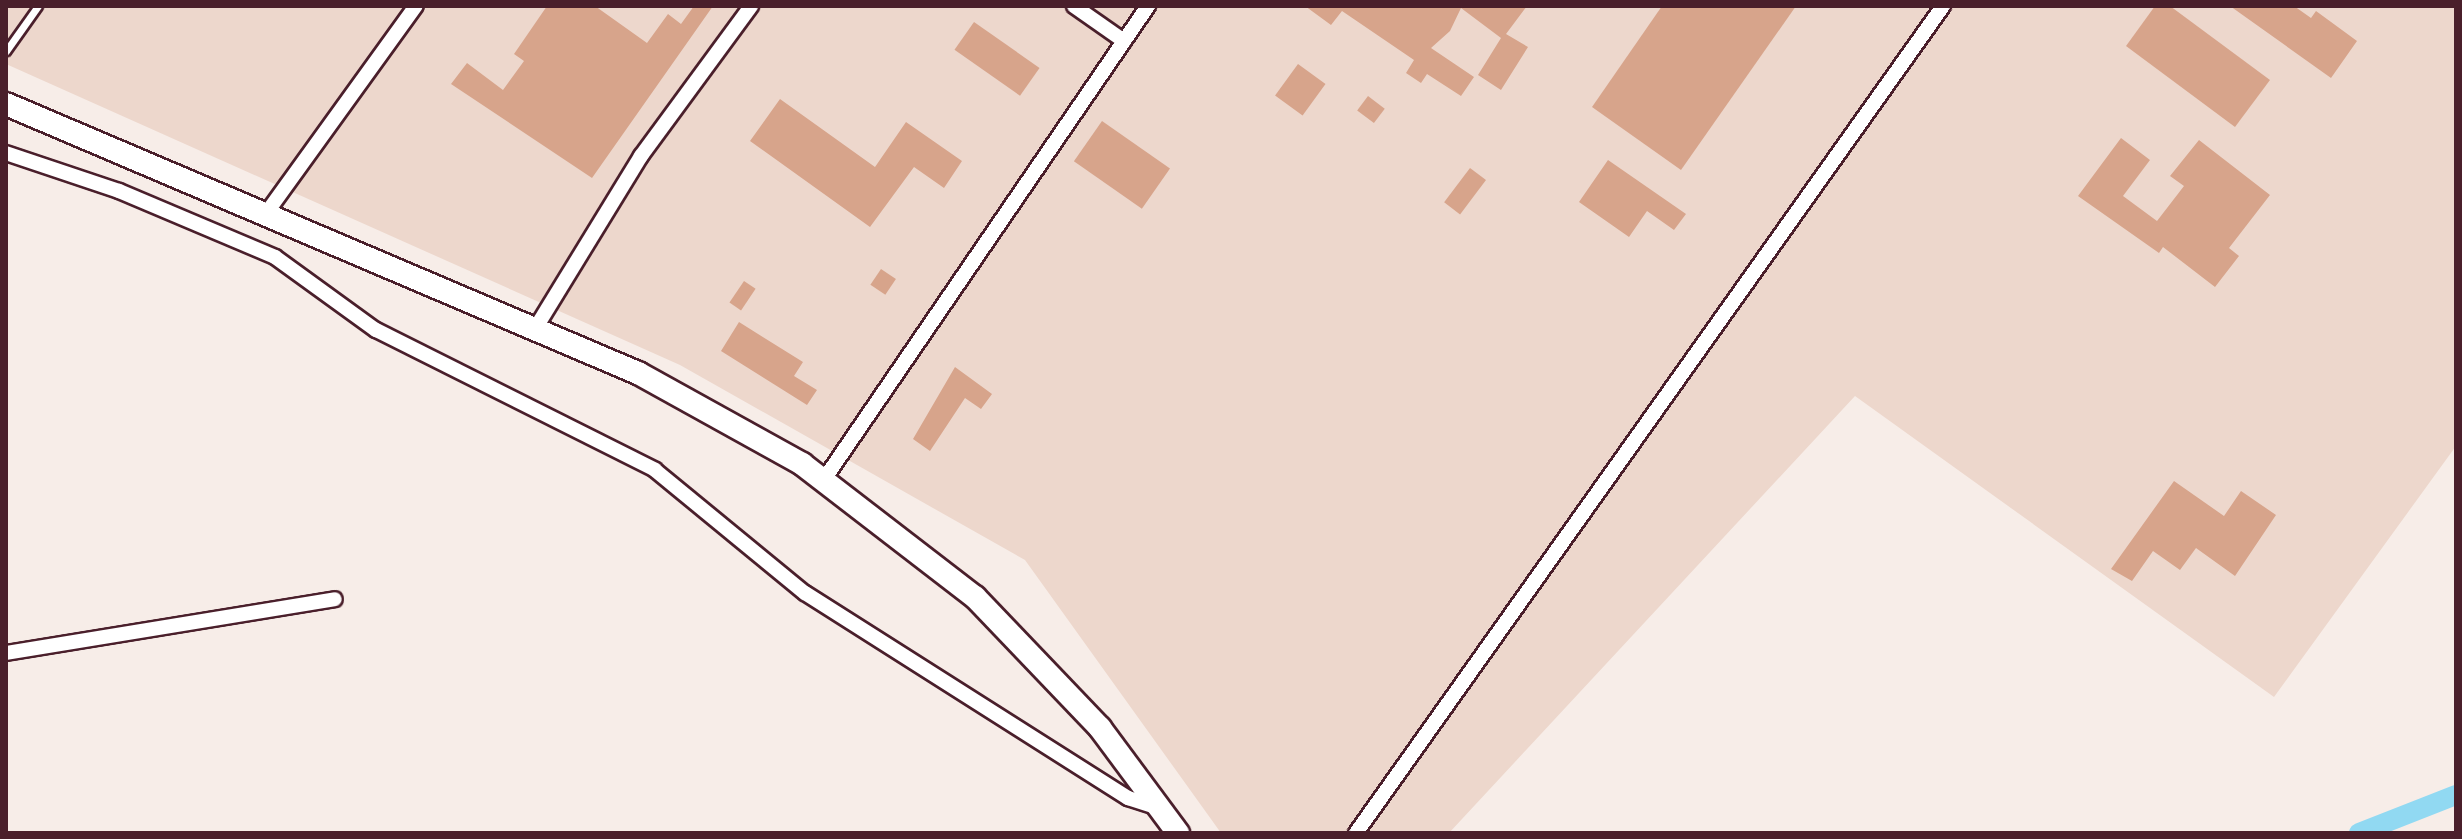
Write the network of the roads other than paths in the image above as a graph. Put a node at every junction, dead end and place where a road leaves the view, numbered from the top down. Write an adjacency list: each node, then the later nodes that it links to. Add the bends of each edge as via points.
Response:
1 (38, 6): 8 (lane)
2 (416, 6): 11 (street)
3 (751, 6): 12 (street, via 641,156)
4 (1074, 6): 7 (street)
5 (1148, 6): 7 (street)
6 (1943, 6): 18 (street)
7 (1124, 41): 13 (street)
8 (6, 51)
9 (6, 104): 11 (main road)
10 (6, 153): 16 (street, via 119,191 275,257 376,330 655,470 805,593 1128,798)
11 (265, 215): 12 (main road)
12 (535, 329): 13 (main road, via 638,373 738,426)
13 (823, 481): 16 (main road, via 975,597 1100,728)
14 (335, 599): 15 (street)
15 (6, 653)
16 (1162, 810): 17 (main road)
17 (1178, 833)
18 (1356, 833)

